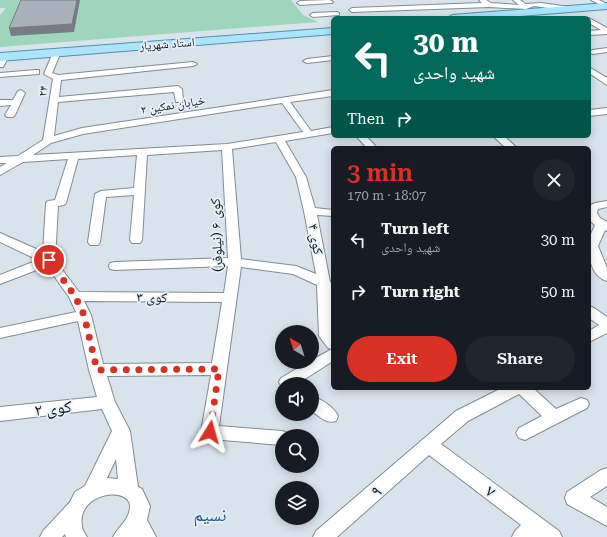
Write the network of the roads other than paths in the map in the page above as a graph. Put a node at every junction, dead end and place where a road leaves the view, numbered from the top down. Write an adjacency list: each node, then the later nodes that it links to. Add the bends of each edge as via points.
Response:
1 (368, 0): 10 (street)
2 (482, 0): 8 (street)
3 (516, 0): 11 (street)
4 (556, 0): 13 (street)
5 (594, 0): 9 (street)
6 (329, 1): 7 (street); 15 (street)
7 (300, 3)
8 (489, 5): 10 (street); 11 (street)
9 (607, 8): 13 (main road)
10 (371, 9): 12 (street)
11 (529, 9): 13 (main road); 16 (main road)
12 (352, 10)
13 (578, 13): 17 (main road)
14 (313, 15): 15 (street)
15 (339, 16)
16 (469, 16)
17 (542, 16)
18 (591, 21): 21 (street)
19 (331, 28): 23 (main road, استاد شهریار)
20 (331, 31): 23 (main road, استاد شهریار)
21 (607, 31): 22 (street)
22 (591, 33)
23 (278, 34): 24 (main road, استاد شهریار)
24 (258, 35): 26 (main road, استاد شهریار); 28 (main road, استاد شهریار)
25 (607, 50): 27 (street)
26 (57, 52): 28 (main road, استاد شهریار); 35 (street, ۲۴, via 48,74)
27 (593, 52)
28 (1, 57)
29 (331, 58): 30 (street)
30 (307, 61)
31 (193, 64): 35 (street)
32 (591, 70): 37 (street)
33 (36, 72): 34 (street)
34 (0, 75)
35 (57, 78): 40 (street, ۲۴)
36 (595, 82): 37 (street)
37 (607, 82)
38 (21, 93): 43 (street)
39 (331, 93): 42 (street, خیابان نمکین ۲)
40 (54, 100): 41 (street, via 178,89); 53 (street, ۲۴)
41 (179, 100)
42 (285, 101): 49 (street); 53 (street, خیابان نمکین ۲, via 82,131)
43 (16, 102): 44 (street); 47 (street)
44 (0, 103)
45 (607, 111): 46 (street)
46 (591, 113)
47 (10, 115)
48 (331, 130): 49 (street)
49 (308, 134): 50 (street)
50 (279, 138): 56 (street); 64 (street, کوی ۴, via 301,178)
51 (363, 138): 54 (street)
52 (502, 138): 55 (street)
53 (48, 141): 59 (street, خیابان نمکین ۲)
54 (370, 146)
55 (510, 146)
56 (227, 147): 57 (street); 74 (street, کوی ۶ (نیلوفر))
57 (142, 152): 58 (street); 62 (street)
58 (74, 156): 59 (street); 73 (street, via 56,203)
59 (22, 158): 60 (street); 61 (street, خیابان نمکین ۲)
60 (0, 160)
61 (0, 172)
62 (140, 191): 70 (street); 71 (street, via 101,194)
63 (607, 204): 65 (street, via 598,205)
64 (310, 210): 66 (street); 78 (street, کوی ۴)
65 (591, 211)
66 (331, 213)
67 (591, 216): 68 (street)
68 (604, 226): 72 (street)
69 (0, 237): 73 (street)
70 (136, 240)
71 (94, 242)
72 (591, 247): 76 (street)
73 (49, 260): 77 (street); 79 (street)
74 (235, 262): 75 (street); 78 (street, via 296,270); 80 (street, کوی ۶ (نیلوفر))
75 (115, 266)
76 (607, 277)
77 (0, 280)
78 (329, 288): 86 (street, کوی ۴, via 326,336)
79 (75, 296): 80 (street, کوی ۳); 82 (street)
80 (230, 298): 88 (street, کوی ۶ (نیلوفر))
81 (591, 313): 83 (street)
82 (84, 315): 84 (street); 89 (street)
83 (607, 326): 85 (street)
84 (0, 333)
85 (591, 335)
86 (331, 342)
87 (331, 355): 90 (street)
88 (219, 369): 89 (street); 101 (street, کوی ۶ (نیلوفر), via 210,432)
89 (97, 370): 93 (street)
90 (295, 377)
91 (512, 390): 102 (street, ۹, via 462,416)
92 (525, 390): 98 (street)
93 (107, 402): 96 (street, کوی ۲); 99 (street)
94 (581, 404): 98 (street)
95 (319, 407): 97 (street)
96 (0, 414)
97 (330, 416)
98 (555, 418): 100 (street)
99 (121, 431): 104 (street); 105 (street)
100 (525, 433)
101 (275, 437)
102 (429, 445): 109 (street, ۷); 113 (street, ۹)
103 (607, 476): 107 (street, via 574,498)
104 (129, 489): 105 (street, via 111,485); 108 (street, via 136,495 139,503)
105 (90, 492): 106 (street)
106 (74, 509): 110 (street); 111 (street, via 72,527)
107 (607, 517)
108 (141, 529): 112 (street, via 131,530)
109 (528, 530): 114 (street, ۷)
110 (50, 537)
111 (77, 537)
112 (123, 537)
113 (323, 537)
114 (552, 537)

